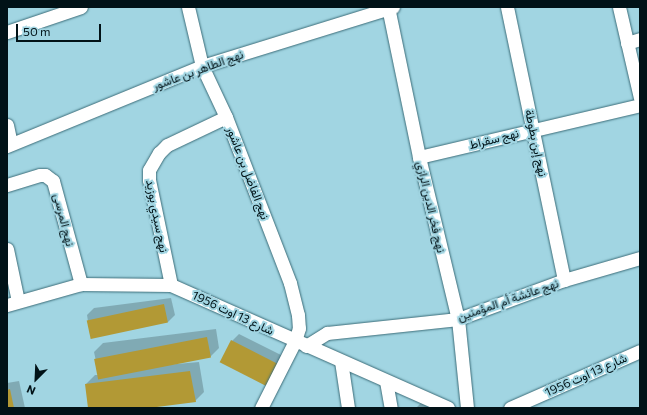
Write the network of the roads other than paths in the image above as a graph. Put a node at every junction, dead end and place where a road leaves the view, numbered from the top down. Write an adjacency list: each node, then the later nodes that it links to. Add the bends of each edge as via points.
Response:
1 (81, 7): 6 (street)
2 (188, 7): 9 (street, نهج الفاضل بن عاشور)
3 (390, 7): 9 (street, نهج الطاهر بن عاشور); 16 (street, نهج فخر الدين الرازي)
4 (507, 7): 14 (street, نهج إبن بطوطة)
5 (619, 7): 8 (street)
6 (7, 32)
7 (640, 39): 8 (street)
8 (626, 43): 10 (street)
9 (202, 66): 12 (street, نهج الفاضل بن عاشور); 15 (street, نهج الطاهر بن عاشور)
10 (640, 98)
11 (640, 105): 14 (street, نهج سقراط)
12 (226, 118): 22 (street, نهج سيدي بوزيد, via 167,145 149,170); 25 (street, نهج الفاضل بن عاشور, via 290,283)
13 (7, 125): 15 (street)
14 (533, 129): 16 (street, نهج سقراط); 20 (street, نهج إبن بطوطة)
15 (9, 145)
16 (419, 157): 24 (street, نهج فخر الدين الرازي)
17 (7, 185): 21 (street, نهج المرسى, via 40,176 46,176 54,181)
18 (7, 249): 23 (street)
19 (640, 258): 20 (street, نهج عائشة أم المؤمنين)
20 (564, 280): 24 (street, نهج عائشة أم المؤمنين)
21 (81, 284): 22 (street, شارع 13 اوت 1956); 23 (street, شارع 13 اوت 1956)
22 (171, 285): 25 (street, شارع 13 اوت 1956)
23 (13, 303)
24 (458, 319): 25 (street, نهج عائشة أم المؤمنين, via 327,333); 33 (street, نهج فخر الدين الرازي)
25 (301, 344): 27 (street, شارع 13 اوت 1956); 29 (street)
26 (640, 351): 34 (street, شارع 13 اوت 1956)
27 (342, 361): 28 (street, شارع 13 اوت 1956); 30 (street)
28 (386, 381): 31 (street); 32 (street, شارع 13 اوت 1956)
29 (261, 408)
30 (348, 408)
31 (391, 408)
32 (448, 408)
33 (467, 408)
34 (510, 408)

